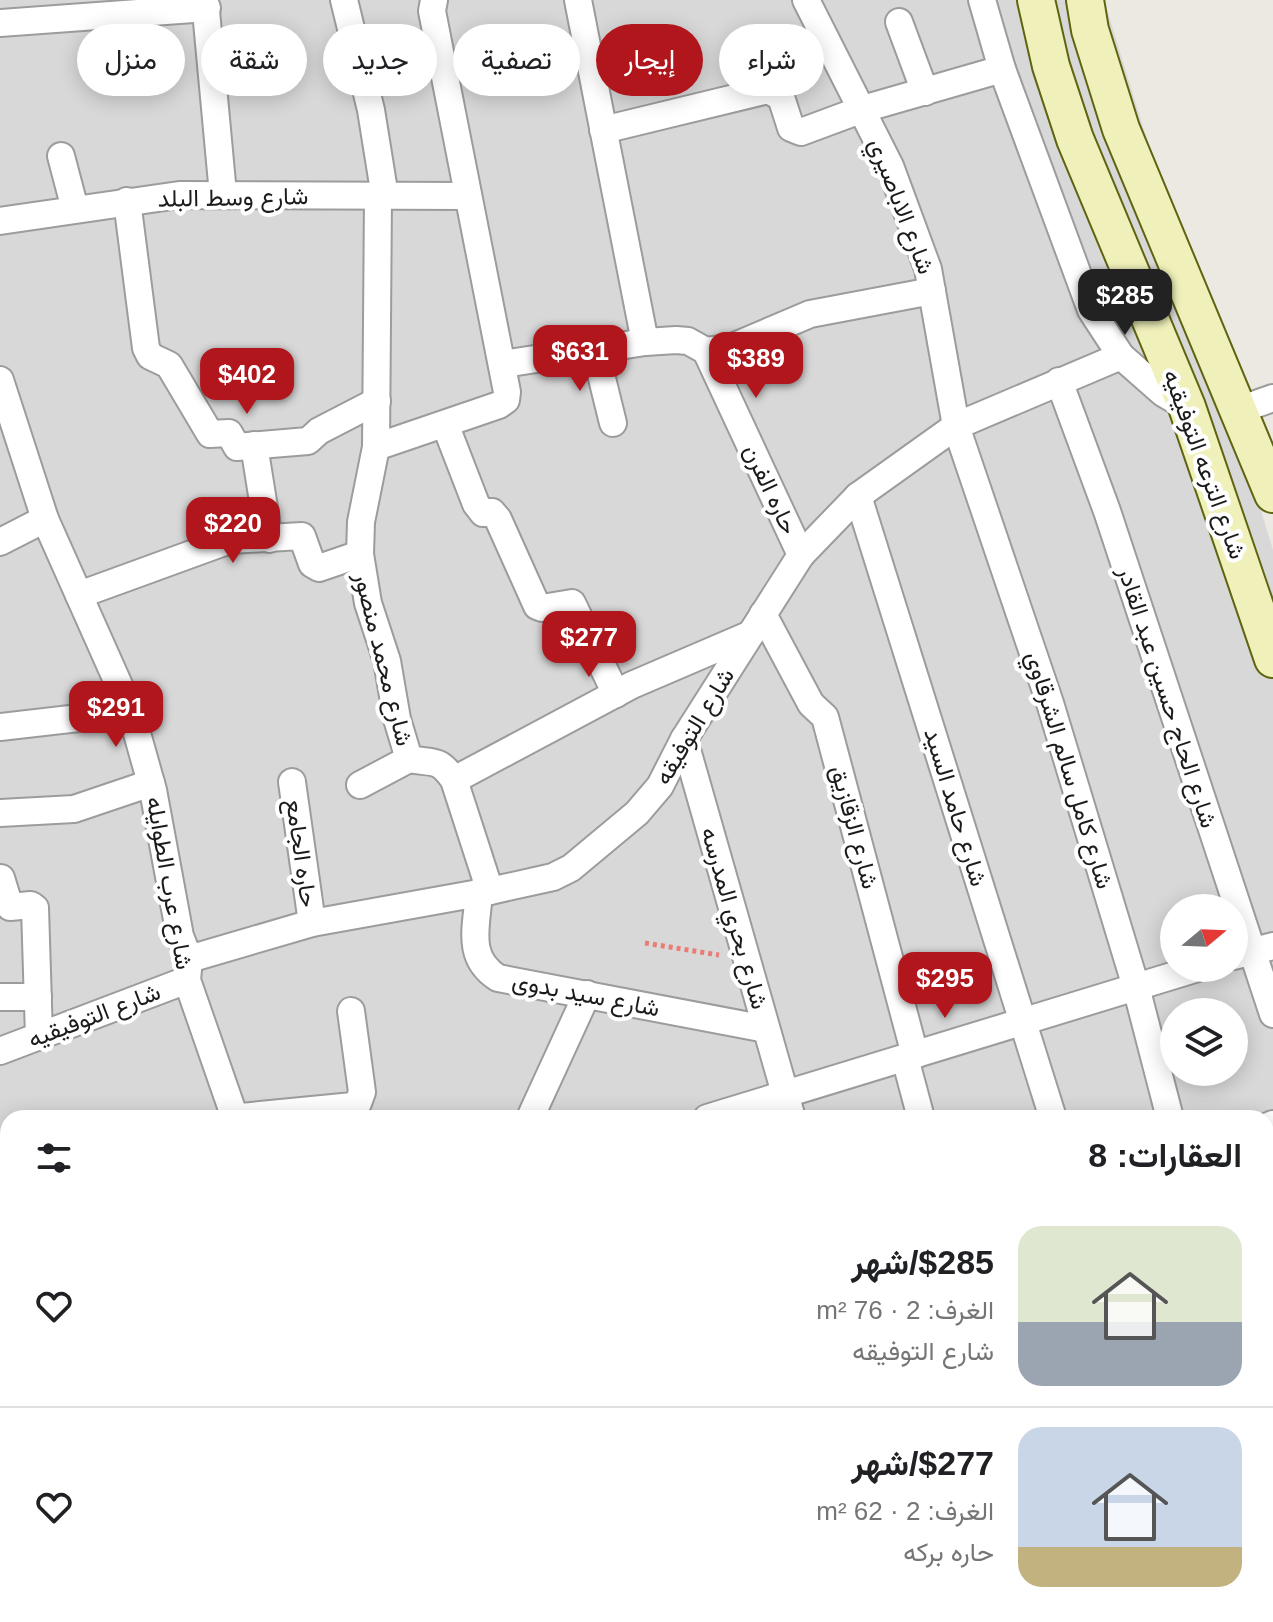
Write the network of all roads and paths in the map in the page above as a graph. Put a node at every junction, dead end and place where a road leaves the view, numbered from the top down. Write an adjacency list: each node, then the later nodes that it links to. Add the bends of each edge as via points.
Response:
1 (344, 0): 18 (street, شارع محمد منصور, via 371,110)
2 (434, 0): 17 (street)
3 (578, 0): 14 (street)
4 (806, 0): 13 (street, شارع الاباصيري)
5 (982, 0): 11 (street)
6 (1036, 0): 32 (main road, شارع الترعه التوفيقيه, via 1075,139)
7 (1085, 0): 33 (main road, شارع الترعه التوفيقيه, via 1121,129)
8 (206, 4): 10 (street); 16 (street)
9 (899, 22): 12 (street)
10 (0, 23)
11 (1002, 69): 12 (street); 26 (street, via 1080,284)
12 (925, 92): 13 (street)
13 (863, 109): 14 (street, via 795,132 781,97 768,90); 22 (street, شارع الاباصيري, via 890,166)
14 (603, 130): 23 (street)
15 (61, 156): 20 (street)
16 (223, 194): 18 (street, شارع وسط البلد); 19 (street, شارع وسط البلد)
17 (468, 196): 18 (street, شارع وسط البلد); 27 (street)
18 (382, 197): 31 (street, شارع محمد منصور)
19 (127, 201): 20 (street, شارع وسط البلد); 37 (street, via 150,356 169,365 210,434 229,433 237,447)
20 (75, 209): 21 (street, شارع وسط البلد)
21 (0, 221)
22 (932, 291): 25 (street, via 810,314 730,348); 36 (street, شارع الاباصيري)
23 (645, 342): 24 (street); 25 (street, via 688,341)
24 (595, 350): 27 (street); 34 (street)
25 (706, 351): 45 (street, حاره الفرن)
26 (1121, 356): 28 (street, شارع التوفيقه); 32 (street)
27 (503, 364): 35 (street, via 506,400)
28 (1059, 381): 36 (street, شارع التوفيقه); 63 (street, شارع الحاج حسين عبد القادر)
29 (2, 392): 41 (street, شارع عرب الطوايله)
30 (1273, 398): 33 (street)
31 (377, 401): 37 (street, via 308,441); 38 (street, شارع محمد منصور)
32 (1187, 407): 48 (main road, شارع الترعه التوفيقيه)
33 (1239, 410): 39 (main road, شارع الترعه التوفيقيه)
34 (613, 423)
35 (445, 424): 38 (street); 49 (street, via 476,504 498,519 537,606 572,603)
36 (956, 426): 40 (street, شارع التوفيقه); 67 (street, شارع كامل سالم الشرقاوي, via 1050,703)
37 (254, 445): 42 (street)
38 (376, 447): 44 (street, شارع محمد منصور)
39 (1273, 494)
40 (858, 496): 45 (street, شارع التوفيقه); 73 (street, شارع حامد السيد)
41 (45, 519): 43 (street); 46 (street, شارع عرب الطوايله)
42 (269, 539): 44 (street, via 302,536 312,564 319,568); 46 (street, via 217,543)
43 (0, 542)
44 (360, 554): 53 (street, شارع محمد منصور)
45 (801, 555): 47 (street, شارع التوفيقه)
46 (79, 595): 50 (street, شارع عرب الطوايله)
47 (757, 624): 49 (street); 52 (street, شارع التوفيقه); 77 (street, شارع الزقازيق, via 825,717)
48 (1273, 659)
49 (616, 694): 54 (street)
50 (131, 712): 51 (street); 56 (street, شارع عرب الطوايله)
51 (0, 727)
52 (684, 739): 60 (street, شارع التوفيقه, via 660,786 571,868); 64 (street, شارع بحري المدرسه)
53 (409, 759): 54 (street, شارع محمد منصور, via 443,764); 57 (street)
54 (454, 780): 60 (street)
55 (292, 782): 61 (street, حاره الجامع)
56 (151, 783): 58 (street, via 74,809); 65 (street, شارع عرب الطوايله)
57 (360, 785)
58 (0, 813)
59 (1, 878): 70 (street, via 10,907 35,908)
60 (485, 892): 61 (street, شارع التوفيقه); 68 (street, شارع سيد بدوى, via 475,944 486,970 498,978)
61 (312, 923): 65 (street, شارع التوفيقه)
62 (645, 943): 64 (path)
63 (1253, 951): 72 (street, شارع الحاج حسين عبد القادر)
64 (747, 959): 74 (street, شارع بحري المدرسه)
65 (188, 969): 75 (street, شارع التوفيقيه); 79 (street, شارع عرب الطوايله)
66 (1160, 980): 67 (street)
67 (1136, 987): 73 (street); 85 (street, شارع كامل سالم الشرقاوي)
68 (587, 994): 74 (street, شارع سيد بدوى); 81 (street)
69 (0, 997): 70 (street)
70 (38, 997): 75 (street)
71 (351, 1011): 80 (street, via 362,1092 358,1103)
72 (1273, 1014)
73 (1024, 1022): 77 (street); 84 (street, شارع حامد السيد)
74 (766, 1029): 78 (street, شارع بحري المدرسه)
75 (39, 1036): 76 (street, شارع التوفيقيه)
76 (0, 1051)
77 (910, 1056): 78 (street); 83 (street, شارع الزقازيق)
78 (789, 1107): 82 (street)
79 (232, 1110)
80 (313, 1110)
81 (534, 1110)
82 (767, 1110)
83 (920, 1110)
84 (1051, 1110)
85 (1168, 1110)

